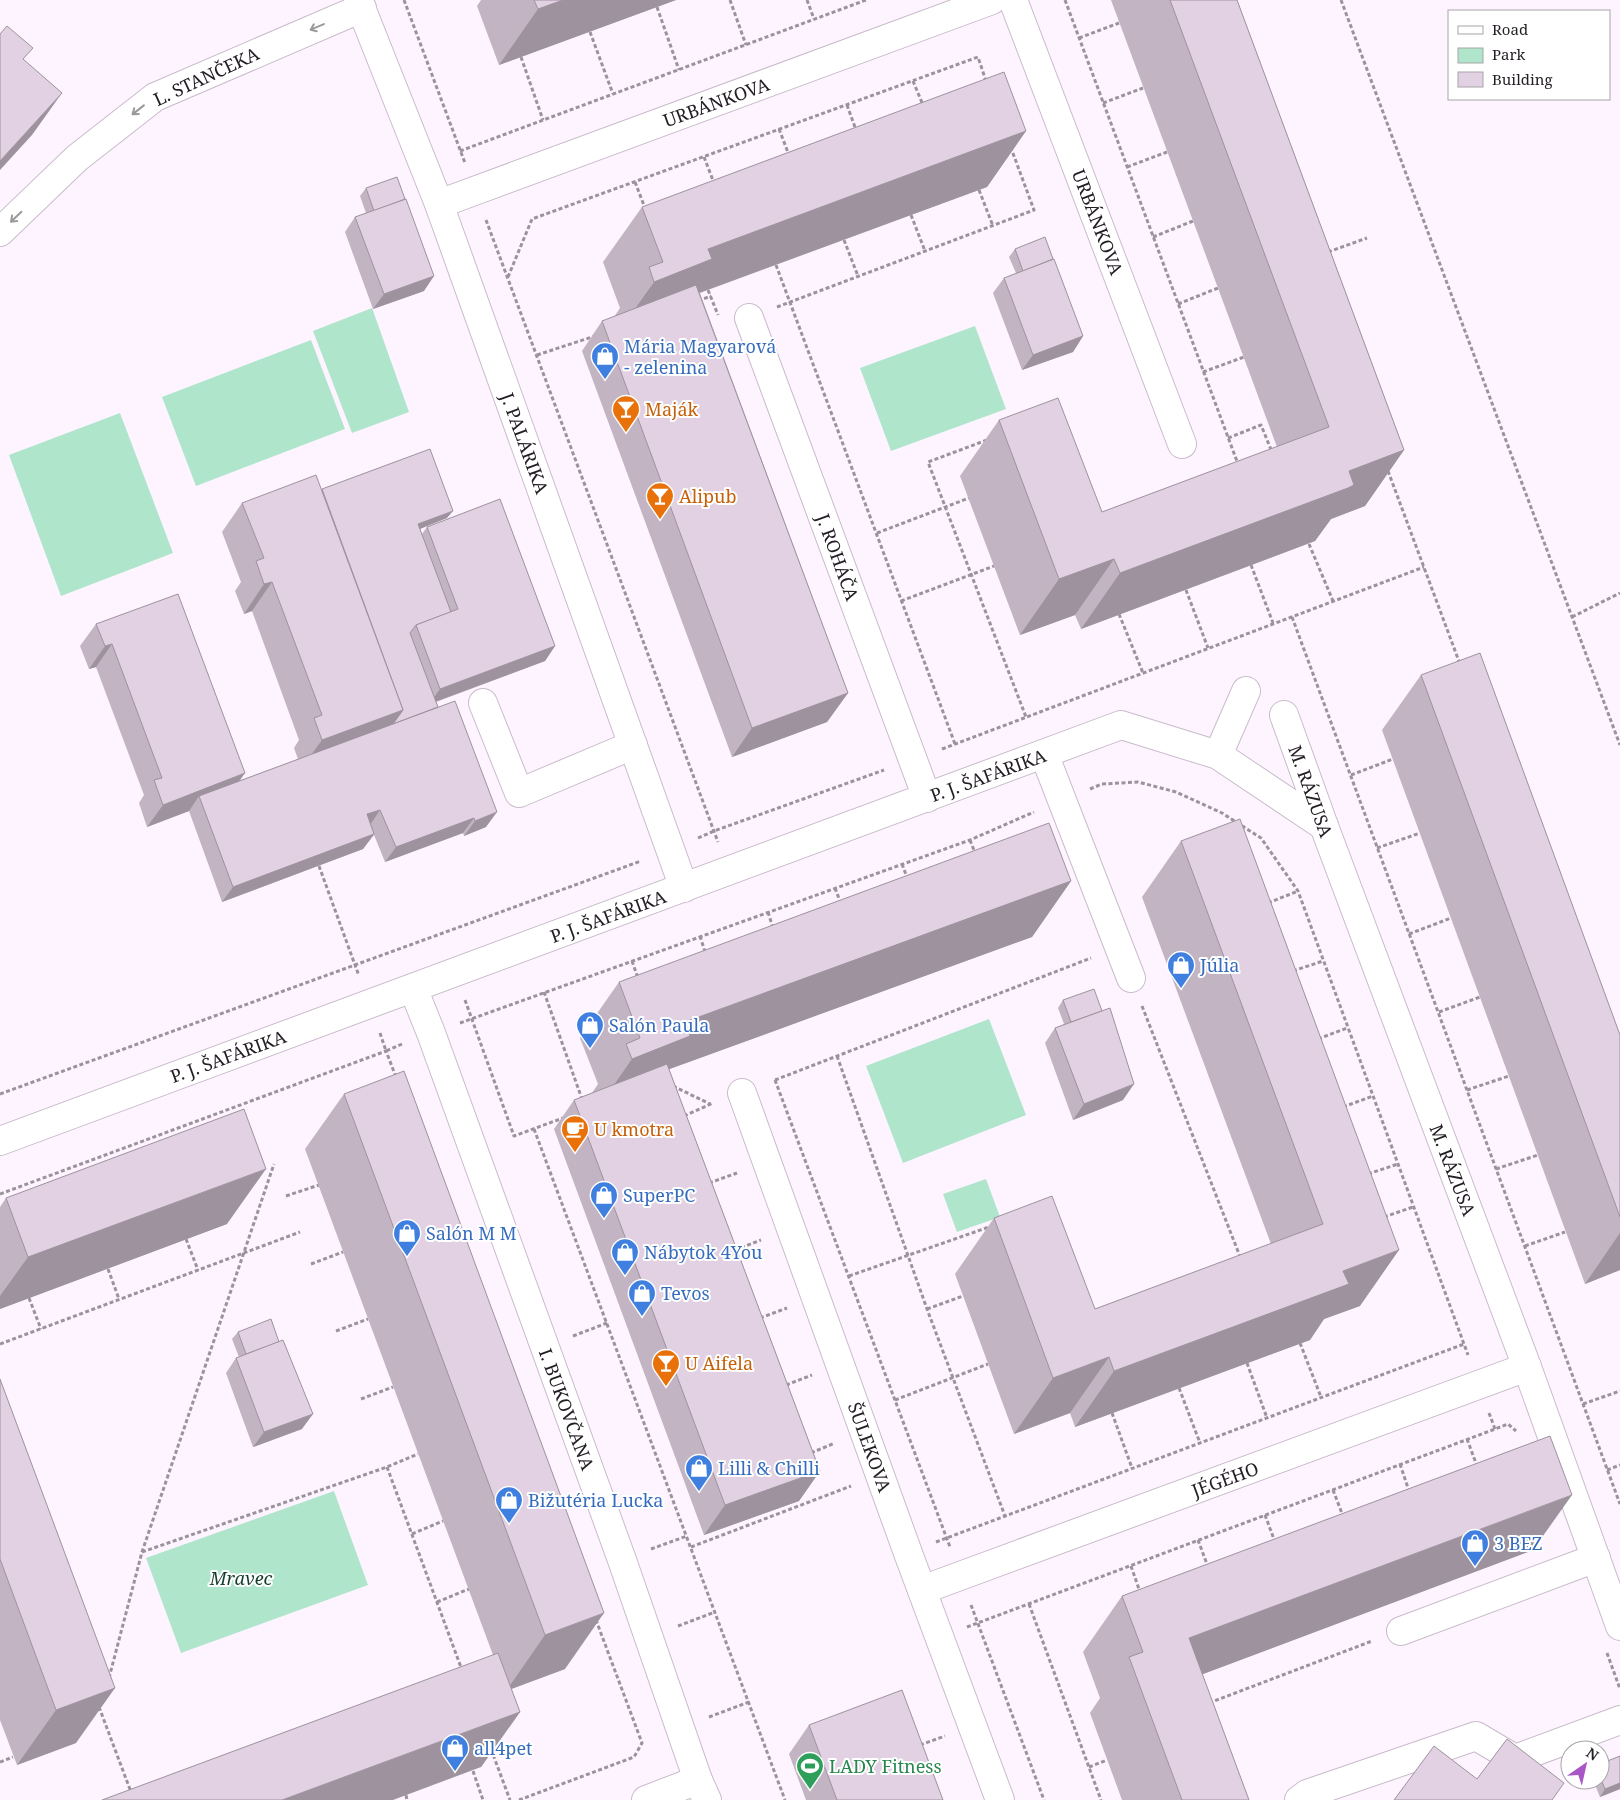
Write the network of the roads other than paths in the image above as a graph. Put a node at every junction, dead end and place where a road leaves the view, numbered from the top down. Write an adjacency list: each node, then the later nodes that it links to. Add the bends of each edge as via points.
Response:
1 (992, 0): 4 (street, URBÁNKOVA)
2 (1013, 0): 7 (street, URBÁNKOVA)
3 (360, 4): 4 (street, J. PALÁRIKA); 5 (street, L. STANČEKA, one-way to 5, via 155,97 77,158)
4 (440, 204): 11 (street, J. PALÁRIKA)
5 (0, 232)
6 (749, 318): 14 (street, J. ROHÁČA)
7 (1182, 444)
8 (1246, 691): 13 (street)
9 (483, 703): 11 (street, via 520,793)
10 (1284, 715): 15 (street, M. RÁZUSA)
11 (633, 745): 16 (street, J. PALÁRIKA)
12 (1044, 754): 13 (street, P. J. ŠAFÁRIKA, via 1121,726); 14 (street, P. J. ŠAFÁRIKA); 17 (street)
13 (1218, 755): 15 (street, P. J. ŠAFÁRIKA)
14 (927, 798): 16 (street, P. J. ŠAFÁRIKA)
15 (1324, 826): 21 (street, M. RÁZUSA)
16 (684, 888): 18 (street, P. J. ŠAFÁRIKA)
17 (1131, 978)
18 (413, 988): 20 (street, P. J. ŠAFÁRIKA); 27 (street, I. BUKOVČANA)
19 (742, 1092): 23 (street, ŠULEKOVA)
20 (0, 1141)
21 (1527, 1367): 22 (street, M. RÁZUSA); 23 (street, JÉGÉHO)
22 (1596, 1558): 24 (street, M. RÁZUSA); 25 (street)
23 (922, 1590): 30 (street, ŠULEKOVA)
24 (1620, 1626)
25 (1401, 1631)
26 (1620, 1720): 28 (street, via 1515,1759 1476,1736)
27 (703, 1790): 29 (street, I. BUKOVČANA)
28 (1343, 1792): 31 (street, via 1307,1794)
29 (646, 1800)
30 (1000, 1800)
31 (1299, 1800)

